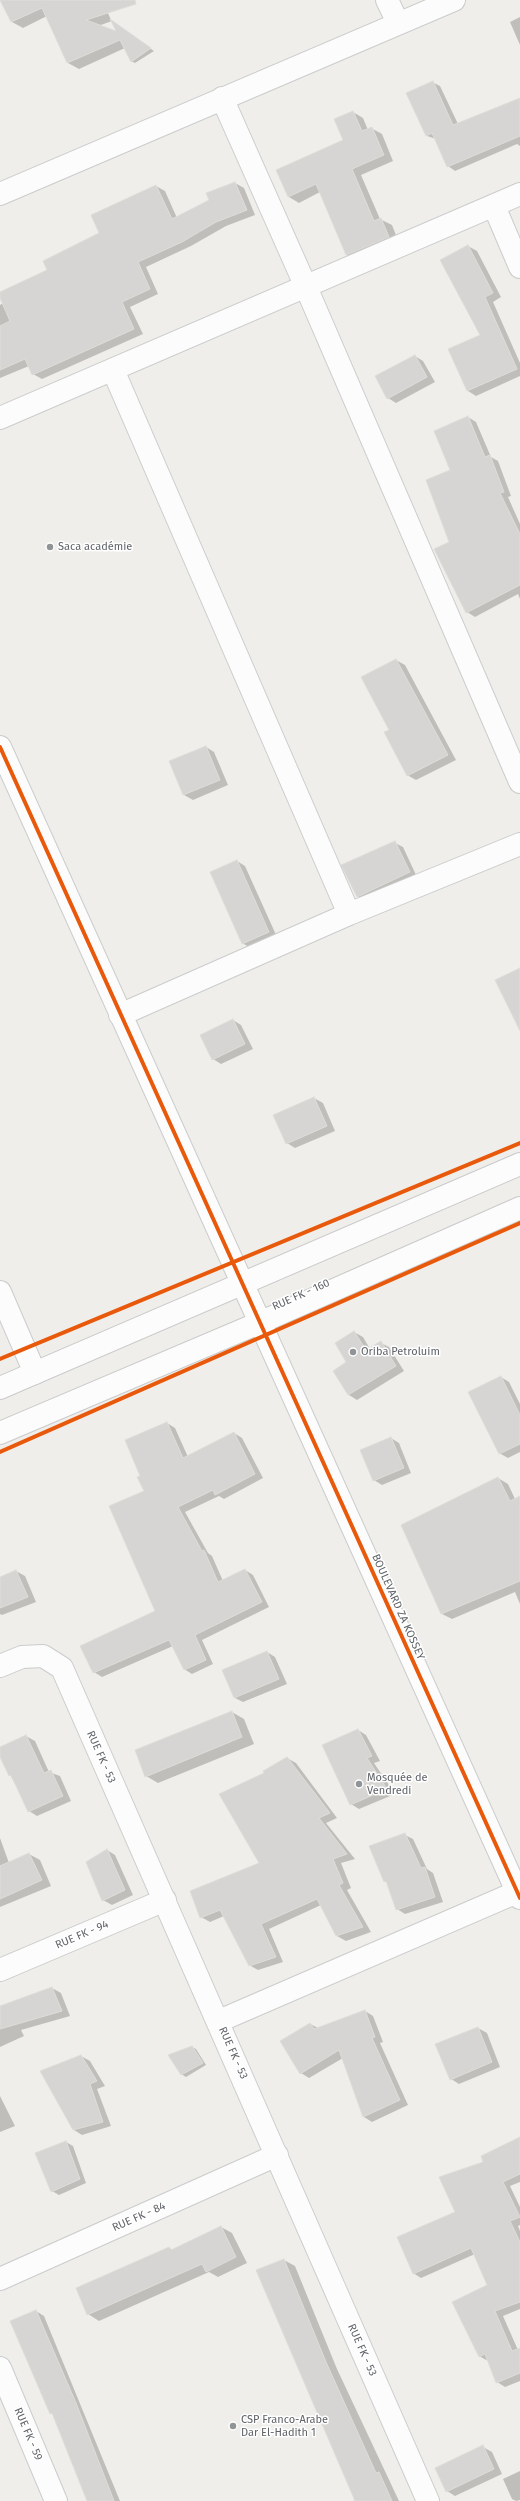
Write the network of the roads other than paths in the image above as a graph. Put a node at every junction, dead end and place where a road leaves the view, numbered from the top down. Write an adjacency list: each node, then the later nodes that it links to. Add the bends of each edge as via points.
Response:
1 (387, 0): 3 (street)
2 (454, 0): 3 (street)
3 (398, 23): 4 (street)
4 (222, 98): 5 (street); 9 (street)
5 (0, 194)
6 (520, 194): 7 (street)
7 (494, 206): 8 (street); 9 (street)
8 (520, 266)
9 (306, 287): 10 (street); 13 (street)
10 (113, 370): 11 (street); 15 (street)
11 (0, 418)
12 (1, 751): 16 (street, BOULEVARD ZA KOSSEY)
13 (520, 782)
14 (520, 844): 15 (street)
15 (349, 914): 16 (street)
16 (120, 1015): 19 (street, BOULEVARD ZA KOSSEY)
17 (520, 1164): 19 (street)
18 (520, 1208): 21 (street, RUE FK - 160)
19 (242, 1284): 21 (street, BOULEVARD ZA KOSSEY); 22 (street)
20 (0, 1292): 22 (street)
21 (259, 1323): 24 (street, RUE FK - 160); 26 (street, BOULEVARD ZA KOSSEY)
22 (35, 1373): 23 (street)
23 (0, 1388)
24 (0, 1433)
25 (0, 1666): 27 (street, RUE FK - 53, via 22,1657 43,1656 62,1668)
26 (519, 1895): 29 (street)
27 (165, 1900): 28 (street, RUE FK - 94); 29 (street, RUE FK - 53)
28 (0, 1970)
29 (219, 2021): 30 (street, RUE FK - 53)
30 (277, 2155): 31 (street, RUE FK - 84); 34 (street, RUE FK - 53)
31 (0, 2279)
32 (0, 2368): 33 (street, RUE FK - 59)
33 (56, 2501)
34 (428, 2501)

